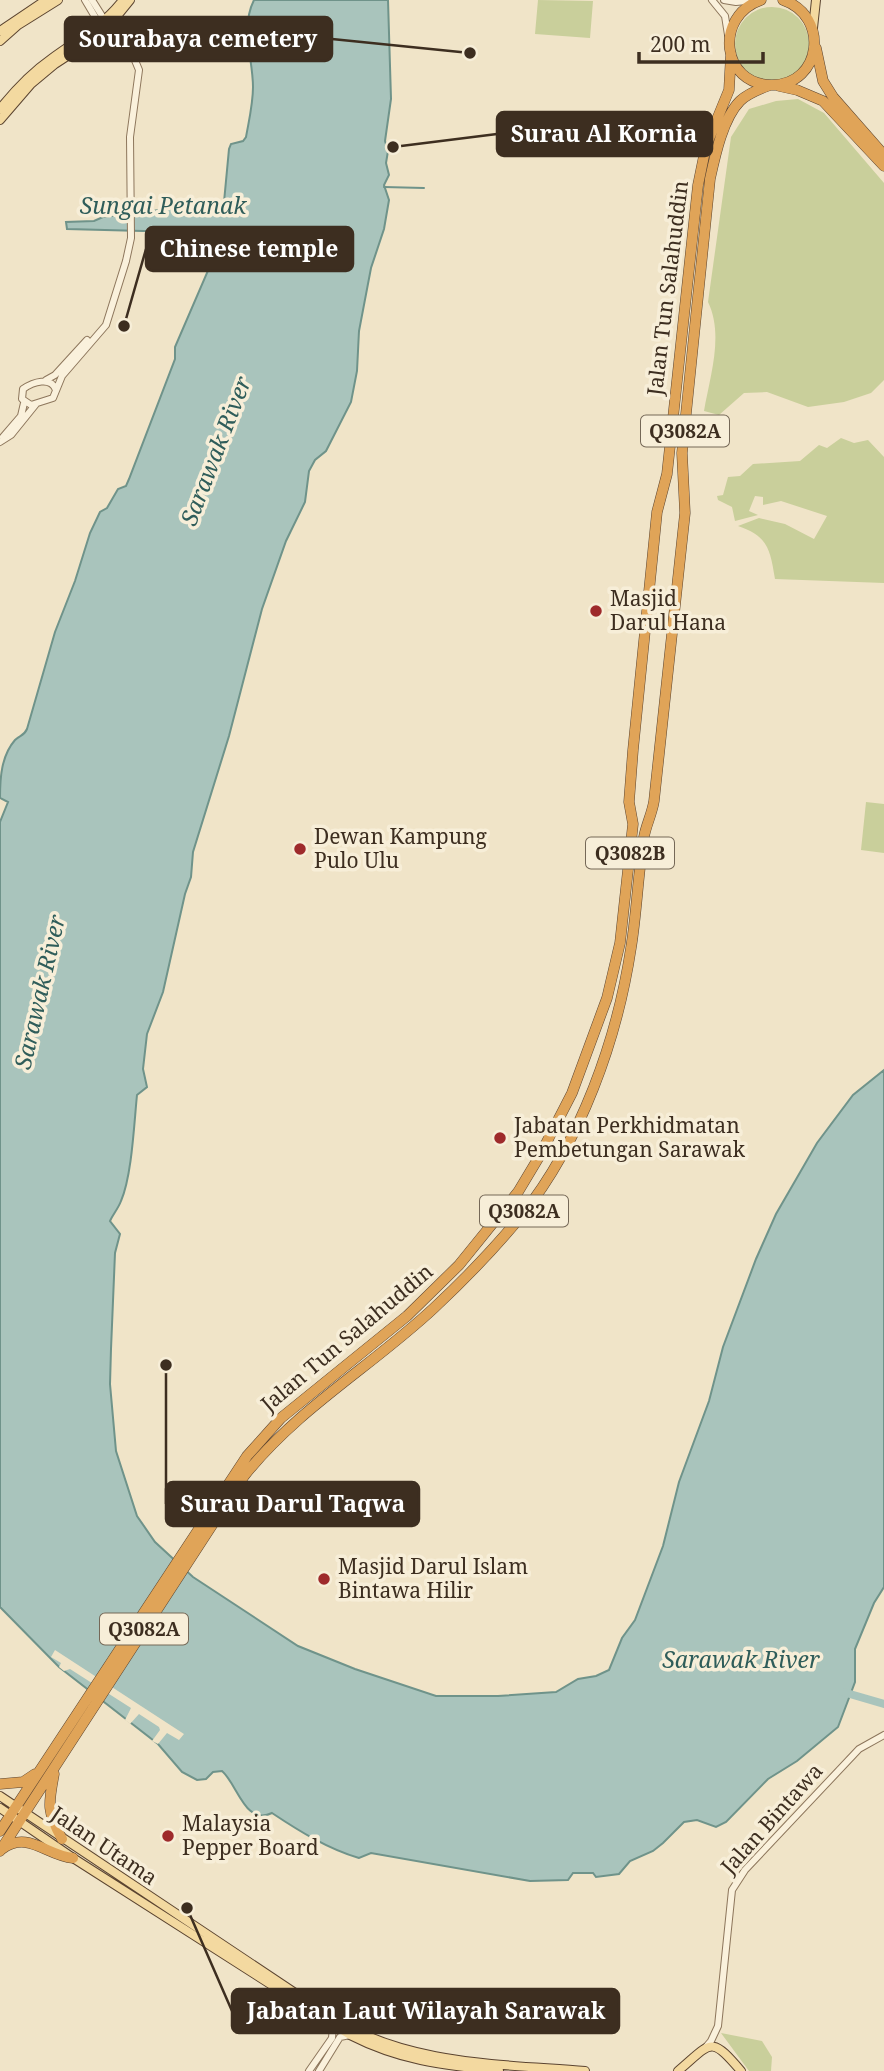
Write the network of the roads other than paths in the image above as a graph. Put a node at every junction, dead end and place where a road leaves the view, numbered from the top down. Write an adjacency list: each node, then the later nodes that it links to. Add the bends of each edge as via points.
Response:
1 (46, 0): 14 (main road)
2 (58, 0): 15 (main road)
3 (85, 0): 12 (street)
4 (92, 0): 12 (street)
5 (123, 0): 12 (main road)
6 (130, 0): 12 (main road)
7 (712, 0): 17 (street, via 725,16)
8 (723, 0): 9 (street)
9 (759, 0): 17 (highway, Jalan Tun Salahuddin, via 736,18)
10 (783, 0): 13 (highway, via 802,11)
11 (816, 0): 13 (main road)
12 (105, 26): 19 (main road, via 51,59); 20 (main road, via 30,84); 23 (street, via 139,70 130,137 131,234)
13 (813, 29): 16 (highway)
14 (0, 31)
15 (0, 41)
16 (815, 41): 18 (highway, Jalan Tun Salahuddin, via 803,72); 21 (highway, via 828,89)
17 (730, 49): 18 (highway, via 745,76); 29 (highway, Jalan Tun Salahuddin / Q3082B, via 729,90 706,146 698,185 667,474 657,512 633,750 629,802 633,824 620,943 607,998 582,1068)
18 (771, 85): 22 (highway, via 823,101); 30 (highway, Jalan Tun Salahuddin / Q3082A, via 738,103 722,135 710,179 682,453 685,513 654,801 644,835 631,948 603,1059)
19 (0, 109)
20 (0, 120)
21 (884, 155)
22 (884, 166)
23 (107, 317): 24 (street); 25 (street, via 106,325 62,376)
24 (45, 381): 25 (street); 26 (street, via 23,388)
25 (56, 390): 27 (street, via 53,398)
26 (24, 403): 27 (street); 28 (street, via 21,416)
27 (36, 404): 28 (street)
28 (0, 442)
29 (539, 1157): 30 (highway, via 545,1167); 31 (highway, Jalan Tun Salahuddin / Q3082B, via 518,1192 442,1284 281,1418 247,1456)
30 (555, 1165): 31 (highway, Jalan Tun Salahuddin / Q3082A, via 523,1214 477,1265 423,1318 270,1444)
31 (213, 1515): 33 (highway, Q3082A)
32 (884, 1735): 45 (street, Jalan Bintawa, via 859,1749 735,1884)
33 (66, 1739): 34 (highway, Q3082A); 35 (highway)
34 (55, 1767): 39 (highway, Q3082A); 41 (highway, via 49,1811)
35 (38, 1772): 36 (highway, via 23,1782); 39 (highway)
36 (0, 1784)
37 (0, 1796): 39 (main road)
38 (0, 1808): 39 (main road)
39 (18, 1814): 40 (highway); 41 (main road, Jalan Utama); 42 (highway); 43 (main road, Jalan Utama)
40 (0, 1831)
41 (62, 1839): 52 (main road, Jalan Utama, via 346,2027 374,2040 435,2056)
42 (0, 1851): 43 (highway, via 15,1842 28,1842)
43 (74, 1858): 44 (main road, Jalan Utama)
44 (333, 2026): 46 (main road, Jalan Utama); 49 (street, via 332,2038)
45 (715, 2033): 47 (street); 48 (street)
46 (349, 2035): 50 (street, via 340,2037); 51 (main road, Jalan Utama, via 419,2062)
47 (705, 2048): 48 (main road); 53 (main road)
48 (722, 2049): 54 (main road)
49 (309, 2071)
50 (319, 2071)
51 (499, 2071)
52 (585, 2071)
53 (678, 2071)
54 (741, 2071)

